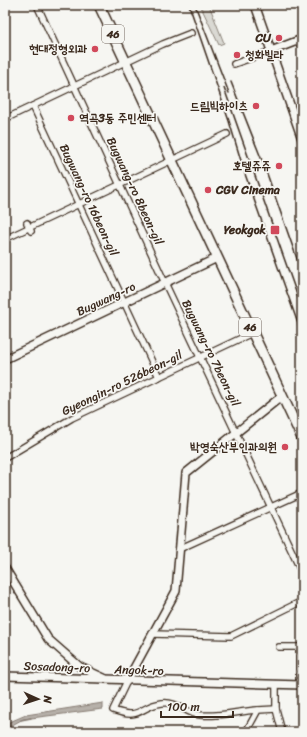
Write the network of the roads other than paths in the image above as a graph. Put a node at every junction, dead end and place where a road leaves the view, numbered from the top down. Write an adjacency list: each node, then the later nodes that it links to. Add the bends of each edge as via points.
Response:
1 (37, 5): 9 (street, Bugwang-ro 8beon-gil)
2 (99, 5): 7 (main road, 46)
3 (255, 5): 6 (street)
4 (191, 33): 7 (street)
5 (302, 39): 6 (street)
6 (271, 51): 8 (street); 13 (street)
7 (126, 62): 9 (street); 14 (main road, 46)
8 (234, 64)
9 (75, 87): 10 (street); 15 (street, Bugwang-ro 8beon-gil)
10 (33, 106): 11 (street); 16 (street, Bugwang-ro 16beon-gil)
11 (5, 119)
12 (228, 134): 14 (street)
13 (302, 139)
14 (172, 160): 15 (street); 18 (main road, 46)
15 (119, 185): 16 (street); 19 (street, Bugwang-ro 8beon-gil)
16 (79, 204): 17 (street); 20 (street, Bugwang-ro 16beon-gil)
17 (5, 239)
18 (217, 258): 19 (street, Bugwang-ro); 21 (main road, 46)
19 (165, 283): 20 (street, Bugwang-ro); 22 (street, Bugwang-ro 7beon-gil)
20 (125, 302): 23 (street, Bugwang-ro); 24 (street, Bugwang-ro 16beon-gil)
21 (252, 333): 22 (street, Gyeongin-ro 526beon-gil); 25 (main road, 46)
22 (201, 358): 24 (street, Gyeongin-ro 526beon-gil); 26 (street, Bugwang-ro 7beon-gil)
23 (5, 359)
24 (159, 376): 28 (street, Gyeongin-ro 526beon-gil, via 72,418)
25 (282, 396): 26 (street); 27 (main road, 46)
26 (237, 434): 30 (street, Bugwang-ro 7beon-gil); 31 (street, via 186,473)
27 (302, 438)
28 (5, 458)
29 (302, 493): 30 (street)
30 (271, 508): 31 (street); 33 (street, Bugwang-ro 7beon-gil)
31 (179, 549): 35 (street, via 176,591)
32 (5, 568): 39 (street, Angok-ro, via 48,639 80,667)
33 (302, 573)
34 (302, 601): 35 (street, via 232,636)
35 (153, 634): 40 (street)
36 (279, 647): 37 (street)
37 (301, 647): 42 (street)
38 (5, 676): 39 (street, Sosadong-ro)
39 (108, 680): 40 (street, Angok-ro)
40 (127, 680): 41 (street, Angok-ro); 44 (street, via 113,710 126,715 140,713 162,703 179,705 198,715 226,716)
41 (276, 685): 42 (street, Angok-ro); 43 (street)
42 (300, 685)
43 (276, 709): 44 (street); 46 (street)
44 (258, 710): 45 (street)
45 (246, 732)
46 (282, 732)

